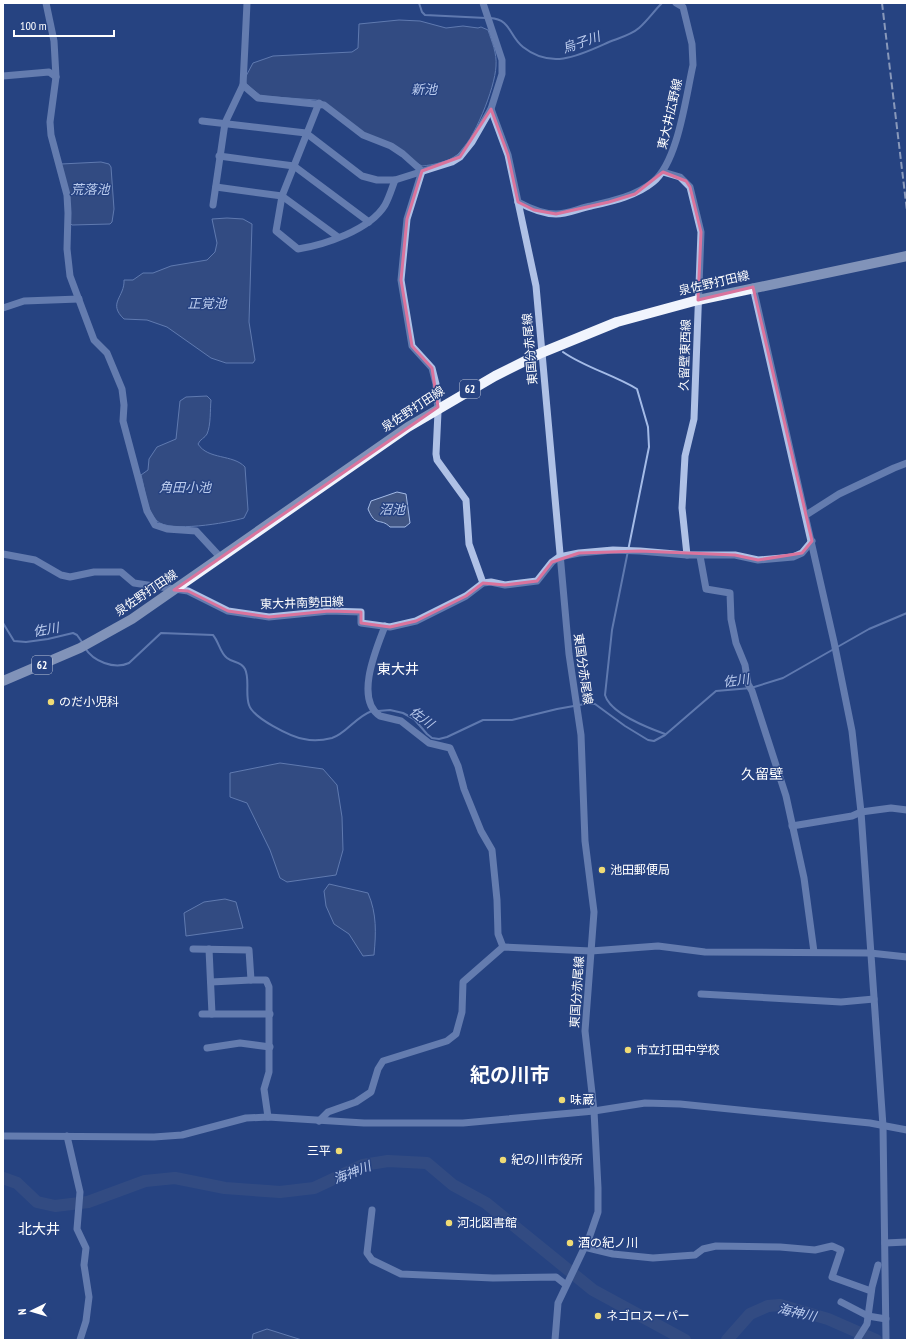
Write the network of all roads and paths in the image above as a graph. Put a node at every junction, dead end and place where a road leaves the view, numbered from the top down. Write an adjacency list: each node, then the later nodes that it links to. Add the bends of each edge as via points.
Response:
1 (46, 3): 6 (street, via 54,41)
2 (247, 3): 7 (street)
3 (483, 3): 9 (street, via 502,60 502,74)
4 (676, 3): 16 (street, 東大井広野線, via 683,7 694,54 671,157)
5 (3, 76): 6 (street, via 50,72)
6 (56, 77): 26 (street, via 50,122 51,135 67,195 70,276)
7 (243, 85): 8 (street, via 258,98); 11 (street)
8 (319, 103): 12 (street); 15 (street, via 363,135 391,146)
9 (491, 109): 15 (street, via 472,142 460,156 452,162); 20 (street, 東国分赤尾線, via 508,155)
10 (202, 121): 11 (street)
11 (225, 123): 12 (street); 13 (street)
12 (306, 133): 14 (street); 17 (street, via 362,176 378,180)
13 (220, 156): 14 (street); 18 (street)
14 (294, 166): 19 (street); 22 (street)
15 (422, 171): 17 (street); 30 (street, via 407,219 401,280 412,346 432,368)
16 (663, 172): 20 (street, 東大井広野線, via 635,194 556,214 534,210); 27 (street, 久留壁東西線, via 680,177 690,186 701,232)
17 (395, 180): 22 (street, via 385,205)
18 (216, 187): 19 (street); 21 (street)
19 (282, 196): 23 (street); 23 (street, via 276,231 298,249)
20 (518, 202): 29 (street, 東国分赤尾線, via 536,286)
21 (213, 205)
22 (368, 222): 23 (street)
23 (338, 237)
24 (906, 256): 25 (main road, 泉佐野打田線 / 62)
25 (753, 287): 27 (main road, 泉佐野打田線 / 62); 32 (street)
26 (79, 298): 28 (street, via 24,301); 38 (street, via 94,340 106,354 122,389 123,421 147,511 155,525 167,529 196,531)
27 (698, 300): 29 (main road, 泉佐野打田線 / 62, via 617,322); 35 (street, 久留壁東西線, via 694,419 685,456 682,508)
28 (3, 308)
29 (541, 353): 30 (main road, 泉佐野打田線 / 62); 37 (street, 東国分赤尾線)
30 (438, 407): 38 (main road, 泉佐野打田線 / 62); 39 (street, via 437,460 466,500 469,544)
31 (907, 463): 32 (street, via 839,494)
32 (806, 515): 33 (street)
33 (812, 541): 36 (street, via 802,553 792,556 758,560 735,555); 44 (street, via 852,731)
34 (3, 554): 40 (street, 東大井南勢田線, via 35,560 61,575 70,577 94,572 121,572 134,583)
35 (687, 555): 36 (street); 37 (street, via 613,550)
36 (700, 556): 45 (street, via 706,589 730,593 731,619 736,643 786,796)
37 (559, 557): 39 (street, via 537,581 505,585 491,582); 49 (street, 東国分赤尾線, via 582,755 585,848 594,912)
38 (221, 558): 40 (main road, 泉佐野打田線 / 62)
39 (483, 584): 41 (street, 東大井南勢田線, via 466,596 416,621)
40 (174, 590): 41 (street, 東大井南勢田線, via 188,591 228,611 269,617 329,610 361,612 361,623); 42 (main road, 泉佐野打田線 / 62, via 132,619 85,646)
41 (385, 626): 46 (street, via 369,670 370,700 376,711 401,721 429,743 450,748 481,831 492,850 498,934)
42 (3, 681)
43 (907, 810): 44 (street, via 891,808)
44 (861, 812): 45 (street, via 852,816); 51 (street)
45 (792, 826): 50 (street, via 804,878)
46 (503, 947): 49 (street); 64 (street, via 464,982 462,1012 456,1034 447,1041 383,1061 371,1092 356,1102 328,1112)
47 (193, 949): 48 (street)
48 (209, 949): 53 (street, via 249,950); 54 (street)
49 (591, 951): 50 (street, via 658,946 704,952); 62 (street, 東国分赤尾線, via 585,1031)
50 (814, 952): 51 (street)
51 (870, 953): 52 (street); 56 (street)
52 (907, 957)
53 (251, 980): 54 (street); 59 (street, via 266,980 269,987)
54 (210, 982): 58 (street)
55 (701, 994): 56 (street, via 841,1002)
56 (874, 999): 65 (street)
57 (202, 1014): 58 (street)
58 (212, 1014): 59 (street)
59 (270, 1014): 60 (street)
60 (270, 1047): 61 (street, via 240,1043); 63 (street, via 269,1072 264,1089)
61 (207, 1048)
62 (594, 1111): 64 (street, via 463,1123); 65 (street, via 645,1102); 72 (street, 東国分赤尾線, via 598,1212)
63 (268, 1117): 64 (street); 68 (street, via 246,1118 182,1135)
64 (319, 1121)
65 (883, 1126): 66 (street); 71 (street)
66 (907, 1130)
67 (3, 1136): 68 (street)
68 (67, 1136): 79 (street, via 80,1196 77,1229 86,1248 84,1265 89,1297)
69 (372, 1210): 74 (street, via 367,1253 372,1260 401,1274 493,1278 556,1277)
70 (907, 1242): 71 (street)
71 (884, 1243): 78 (street)
72 (584, 1247): 74 (street, 東国分赤尾線); 75 (street, via 613,1254 653,1258 696,1255 703,1249 716,1246 815,1250 832,1246 841,1250 832,1277)
73 (878, 1265): 75 (street)
74 (565, 1284): 80 (street, 東国分赤尾線, via 558,1303)
75 (871, 1291): 77 (street)
76 (841, 1302): 77 (street)
77 (868, 1316): 78 (street); 81 (street, via 867,1324)
78 (886, 1319): 82 (street)
79 (80, 1340)
80 (555, 1340)
81 (857, 1340)
82 (886, 1340)

